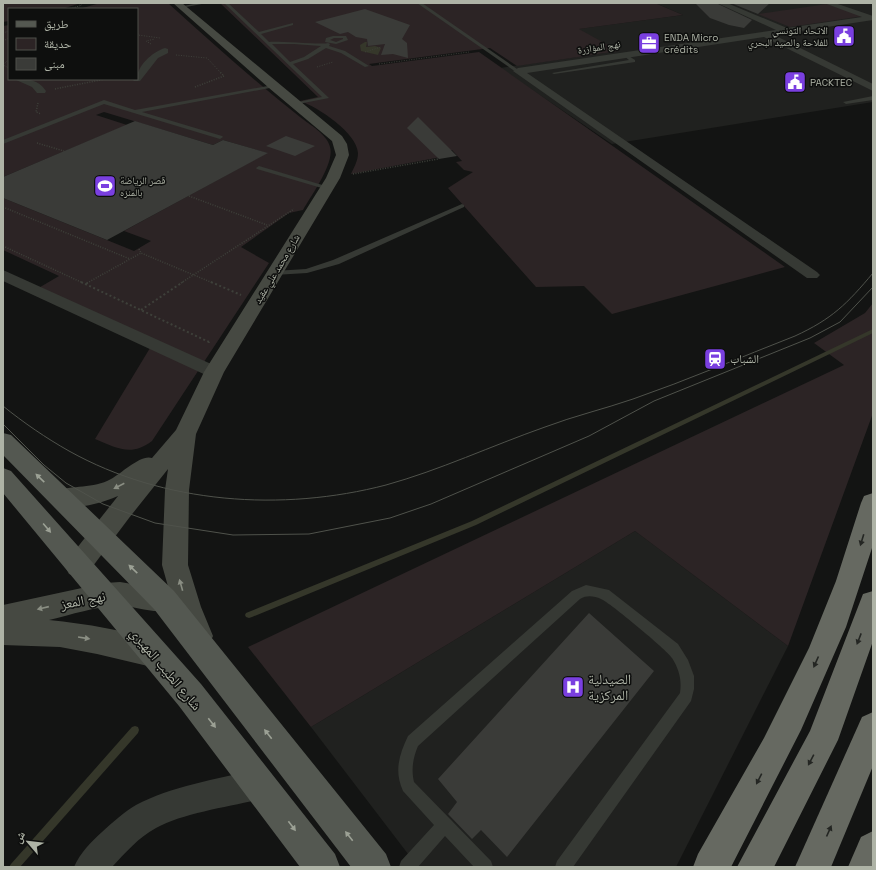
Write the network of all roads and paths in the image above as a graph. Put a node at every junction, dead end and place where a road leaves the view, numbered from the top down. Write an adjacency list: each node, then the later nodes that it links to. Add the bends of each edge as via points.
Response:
1 (74, 3): 8 (path, via 82,4)
2 (205, 3): 7 (lane)
3 (226, 3): 12 (lane)
4 (419, 3): 19 (lane)
5 (720, 3): 11 (street)
6 (828, 3): 9 (street)
7 (179, 5): 32 (street, شارع محمد علي عقيد)
8 (72, 8)
9 (873, 18): 11 (street, نهج المؤازرة)
10 (292, 24): 12 (lane)
11 (786, 31): 13 (street, نهج المؤازرة)
12 (258, 34): 16 (lane)
13 (765, 34): 22 (street, نهج المؤازرة); 33 (street)
14 (138, 35): 20 (path, via 161,38 146,41)
15 (332, 42): 17 (lane)
16 (267, 43): 17 (lane); 24 (lane)
17 (326, 46): 24 (lane, via 306,58); 25 (lane, via 347,52)
18 (380, 47): 21 (path)
19 (486, 50): 25 (path); 27 (lane)
20 (165, 51): 29 (street, via 155,56); 34 (path, via 185,57 207,58 224,76)
21 (363, 52)
22 (624, 54): 27 (street, نهج المؤازرة); 28 (lane, via 633,61)
23 (8, 59): 26 (path, via 3,64)
24 (290, 63): 38 (lane, via 326,98)
25 (367, 66)
26 (8, 67)
27 (518, 71): 59 (street)
28 (554, 73)
29 (138, 79)
30 (22, 80): 35 (street, via 36,85)
31 (100, 80): 35 (path)
32 (273, 86): 38 (street, شارع محمد علي عقيد); 39 (lane)
33 (873, 88)
34 (190, 89)
35 (41, 91)
36 (873, 98): 37 (lane)
37 (846, 102)
38 (294, 104): 46 (street, شارع محمد علي عقيد, via 340,142 343,153 341,162)
39 (135, 111): 40 (lane, via 104,102); 41 (lane)
40 (18, 136): 42 (lane); 43 (path)
41 (220, 137)
42 (3, 142)
43 (64, 151)
44 (438, 158): 46 (path)
45 (259, 168): 46 (lane)
46 (330, 183): 56 (street, شارع محمد علي عقيد)
47 (189, 196): 51 (path)
48 (462, 206): 56 (lane, via 336,262 307,271)
49 (3, 207): 55 (path)
50 (294, 209): 51 (path)
51 (267, 225): 58 (path)
52 (3, 246): 60 (path)
53 (139, 248): 54 (path)
54 (141, 253): 55 (path); 58 (path)
55 (130, 259): 60 (path)
56 (274, 274): 64 (street, شارع محمد علي عقيد)
57 (3, 275): 64 (street)
58 (193, 275): 61 (path); 62 (path)
59 (812, 275)
60 (86, 285): 62 (path)
61 (242, 295)
62 (140, 310): 63 (path)
63 (209, 342)
64 (214, 372): 65 (street, شارع محمد علي عقيد)
65 (187, 429): 68 (street, one-way to 68, via 128,482 90,497); 70 (street, شارع محمد علي عقيد); 78 (street, one-way to 65, via 199,638 175,565 177,490)
66 (3, 441): 68 (main road, one-way to 66)
67 (3, 477): 71 (main road, شارع الطيب المهيري, one-way to 71)
68 (62, 498): 70 (main road)
69 (873, 503): 89 (highway, one-way to 89, via 832,626 794,710 738,821)
70 (100, 538): 71 (street, شارع محمد علي عقيد); 73 (main road, one-way to 70)
71 (78, 566): 72 (main road, شارع الطيب المهيري)
72 (105, 595): 73 (street, نهج المعز, via 120,594); 75 (street, نهج المعز, one-way to 75); 77 (main road, شارع الطيب المهيري)
73 (164, 600): 78 (main road)
74 (873, 603): 90 (highway, one-way to 90, via 822,740)
75 (3, 618)
76 (3, 632): 77 (street, one-way to 77, via 44,632 91,639)
77 (152, 653): 80 (main road, شارع الطيب المهيري, one-way to 80, via 190,695)
78 (228, 683): 85 (main road, one-way to 78)
79 (873, 728): 91 (highway, one-way to 79)
80 (260, 784): 83 (street, via 166,807 147,816 131,827); 84 (main road, شارع الطيب المهيري, one-way to 84)
81 (444, 825): 86 (lane); 87 (lane); 88 (lane, via 408,786 403,771 412,741 576,595 586,590 605,594 673,648 684,665 689,685 686,696)
82 (873, 849): 92 (highway)
83 (90, 867)
84 (322, 867)
85 (373, 867)
86 (407, 867)
87 (485, 867)
88 (563, 867)
89 (711, 867)
90 (755, 867)
91 (813, 867)
92 (866, 867)

